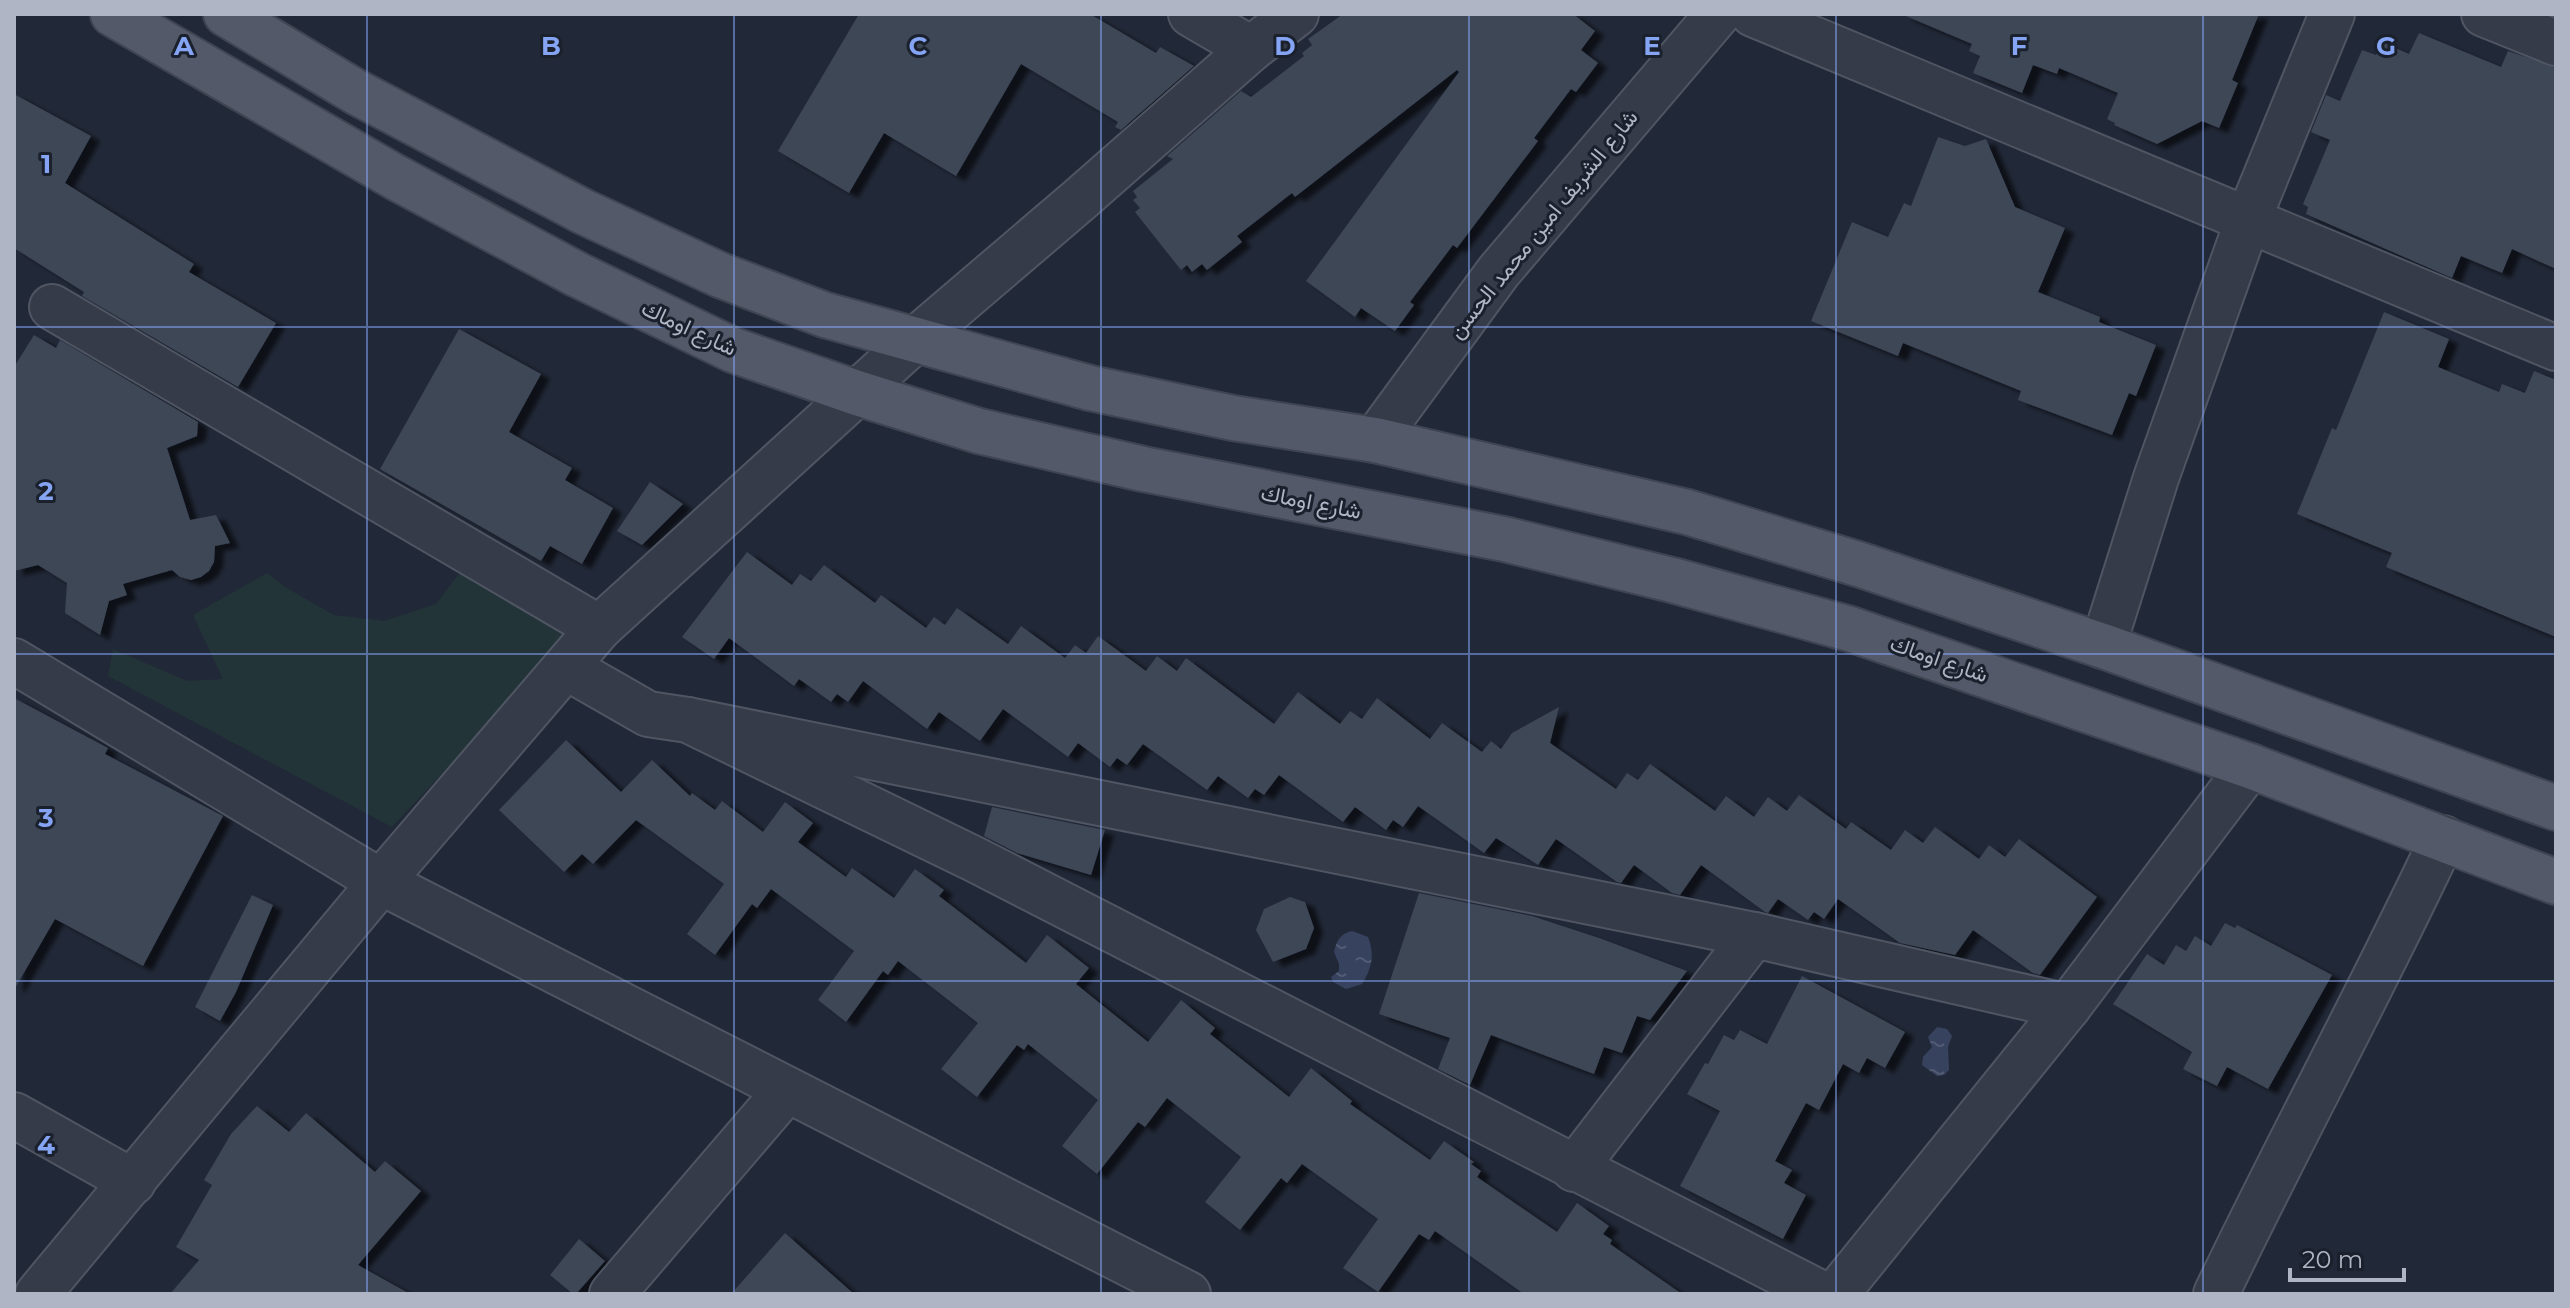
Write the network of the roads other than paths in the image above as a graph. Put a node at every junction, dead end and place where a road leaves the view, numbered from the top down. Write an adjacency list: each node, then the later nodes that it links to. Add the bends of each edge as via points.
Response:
1 (113, 14): 15 (main road, شارع اوماك, via 395,177 578,275 733,350)
2 (226, 14): 13 (main road, via 356,92 584,212 720,275 825,315)
3 (1191, 14): 10 (street)
4 (1296, 14): 10 (street)
5 (1718, 14): 16 (street, شارع الشريف امين محمد الحسن, via 1499,271)
6 (1753, 14): 11 (street)
7 (2332, 14): 11 (street)
8 (2484, 14): 9 (street)
9 (2556, 43)
10 (1251, 49): 13 (street)
11 (2248, 220): 14 (street); 18 (street)
12 (52, 307): 17 (street)
13 (914, 341): 15 (street); 16 (main road, via 1090,388)
14 (2556, 348)
15 (857, 393): 17 (street); 22 (main road, شارع اوماك, via 979,431 1143,469 1504,539 1687,584 1850,629)
16 (1375, 440): 18 (main road, via 1687,512)
17 (599, 628): 20 (street)
18 (2103, 646): 23 (main road)
19 (14, 661): 25 (street)
20 (566, 667): 21 (street, via 648,714); 25 (street)
21 (688, 720): 27 (street); 31 (street, via 976,860)
22 (2250, 766): 24 (main road, شارع اوماك); 28 (street)
23 (2556, 808)
24 (2443, 838): 26 (main road, شارع اوماك); 38 (street)
25 (381, 882): 29 (street); 32 (street)
26 (2556, 882)
27 (1754, 935): 28 (street); 31 (street)
28 (2068, 1007): 37 (street)
29 (786, 1091): 34 (street); 35 (street)
30 (14, 1115): 32 (street)
31 (1574, 1169): 36 (street)
32 (133, 1182): 33 (street)
33 (38, 1294)
34 (612, 1294)
35 (1188, 1294)
36 (1822, 1294)
37 (1836, 1294)
38 (2216, 1294)

